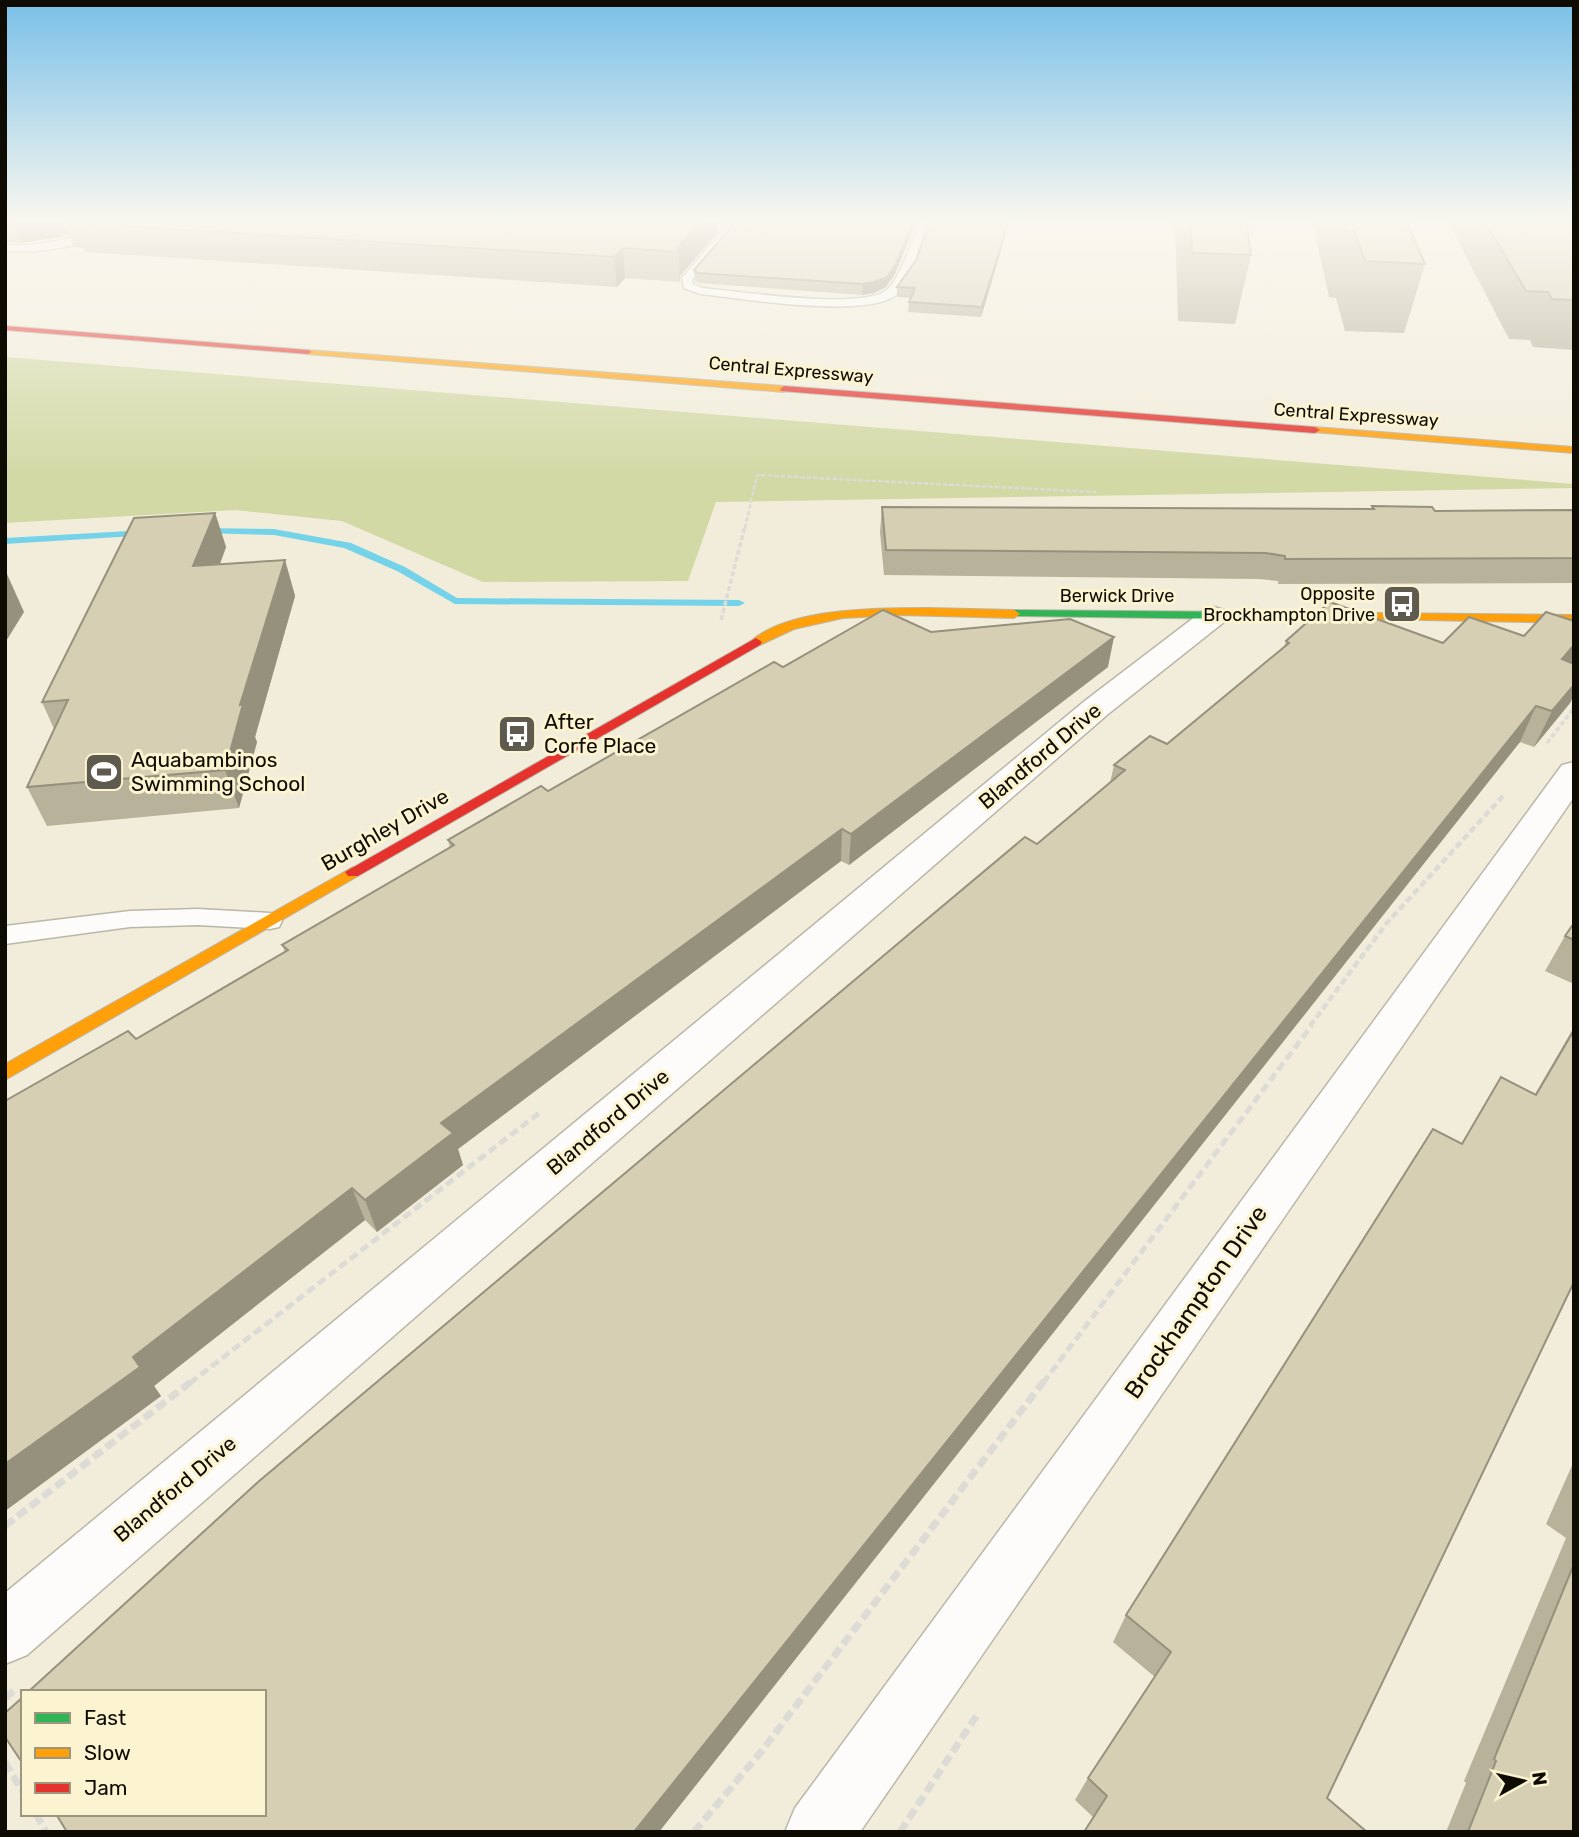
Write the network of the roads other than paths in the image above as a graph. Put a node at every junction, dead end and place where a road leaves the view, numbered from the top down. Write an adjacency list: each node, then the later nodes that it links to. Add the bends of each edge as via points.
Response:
1 (5, 328): 2 (main road, Central Expressway)
2 (1574, 450)
3 (1214, 616): 4 (main road, Berwick Drive); 5 (main road, Berwick Drive, via 871,614 824,617); 10 (street, Blandford Drive, via 1087,716)
4 (1574, 619)
5 (788, 626): 7 (main road, Burghley Drive)
6 (1559, 759): 11 (street, Brockhampton Drive)
7 (270, 921): 8 (lane, via 130,919); 9 (main road, Burghley Drive)
8 (5, 935)
9 (5, 1073)
10 (5, 1633)
11 (819, 1832)

